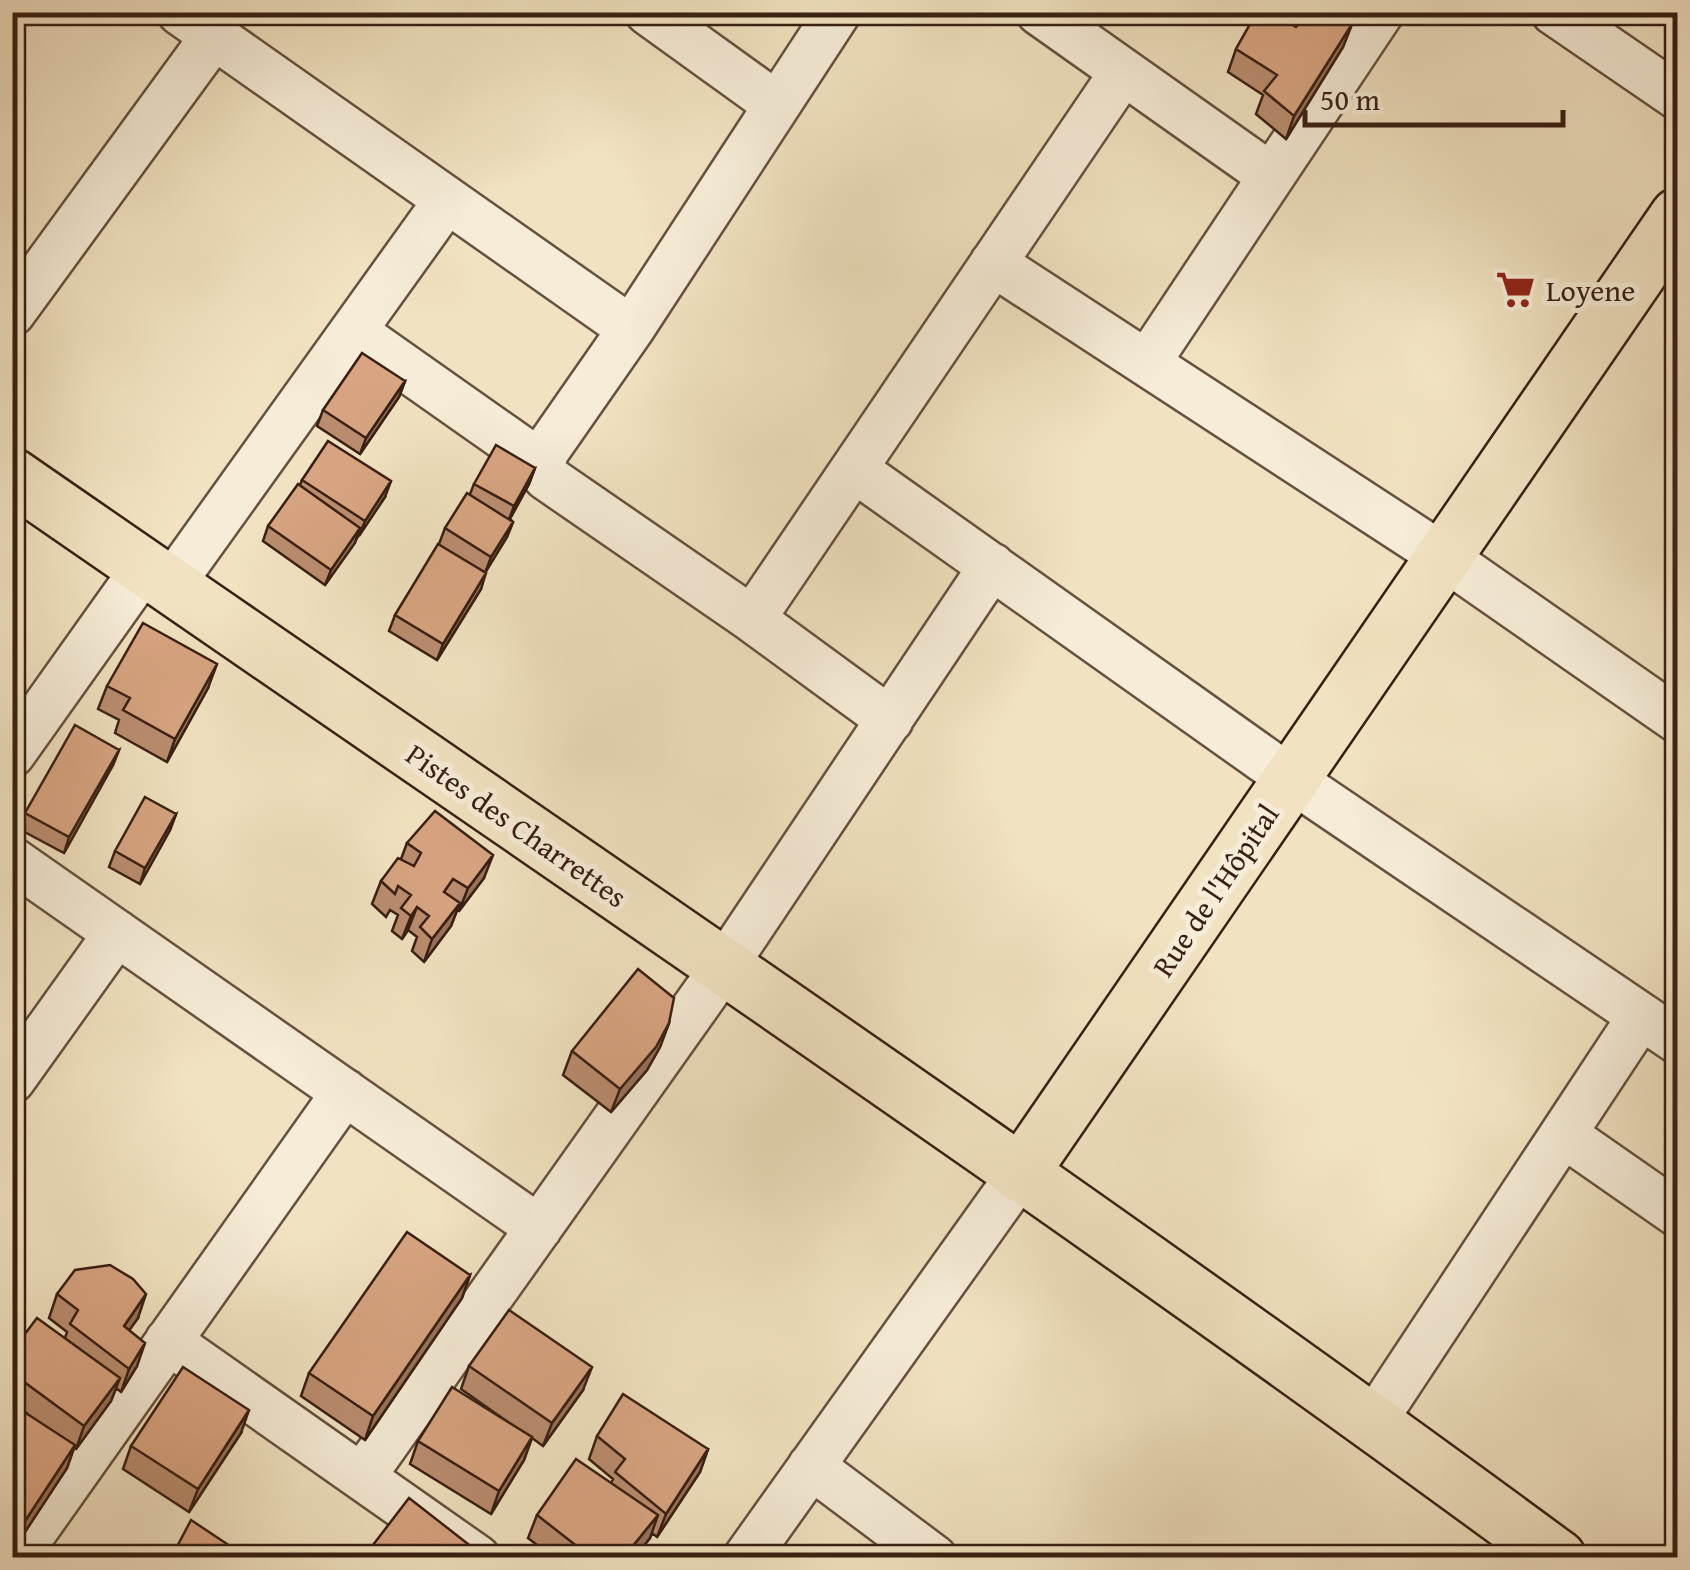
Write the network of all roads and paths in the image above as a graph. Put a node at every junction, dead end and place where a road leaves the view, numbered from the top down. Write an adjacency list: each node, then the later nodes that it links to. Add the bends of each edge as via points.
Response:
1 (648, 12): 9 (street)
2 (838, 12): 9 (street)
3 (1039, 12): 7 (street)
4 (1381, 12): 10 (street)
5 (1554, 12): 8 (street)
6 (197, 24): 11 (street); 14 (street)
7 (1123, 72): 10 (street); 13 (street)
8 (1678, 97)
9 (777, 105): 15 (street)
10 (1271, 176): 17 (street)
11 (447, 200): 15 (street); 16 (street)
12 (1678, 216): 21 (main road, Rue de l'Hôpital)
13 (994, 263): 17 (street); 19 (street)
14 (12, 312)
15 (631, 329): 18 (street)
16 (353, 331): 18 (street); 23 (street)
17 (1147, 363): 21 (street)
18 (542, 464): 24 (street, via 546,477)
19 (854, 469): 22 (street); 24 (street)
20 (12, 476): 23 (main road, Pistes des Charrettes)
21 (1444, 557): 26 (street); 28 (main road, Rue de l'Hôpital)
22 (992, 566): 25 (street); 28 (street)
23 (158, 576): 27 (street); 31 (main road, Pistes des Charrettes)
24 (752, 619): 25 (street)
25 (890, 720): 31 (street)
26 (1678, 720)
27 (12, 754)
28 (1292, 779): 32 (street); 36 (main road, Rue de l'Hôpital)
29 (12, 860): 30 (street)
30 (117, 933): 33 (street); 34 (street)
31 (723, 968): 36 (main road, Pistes des Charrettes); 38 (street)
32 (1660, 1028): 35 (street)
33 (12, 1080)
34 (345, 1092): 38 (street); 39 (street)
35 (1563, 1134): 37 (street); 40 (street)
36 (1020, 1174): 40 (main road, Pistes des Charrettes); 41 (street, Rue de l'Hôpital)
37 (1678, 1214)
38 (539, 1228): 42 (street)
39 (168, 1342): 42 (street); 43 (street)
40 (1373, 1422): 47 (main road, Pistes des Charrettes)
41 (811, 1466): 45 (street, Rue de l'Hôpital); 46 (street)
42 (362, 1477): 44 (street)
43 (15, 1558)
44 (478, 1558)
45 (746, 1558)
46 (934, 1558)
47 (1558, 1558)

